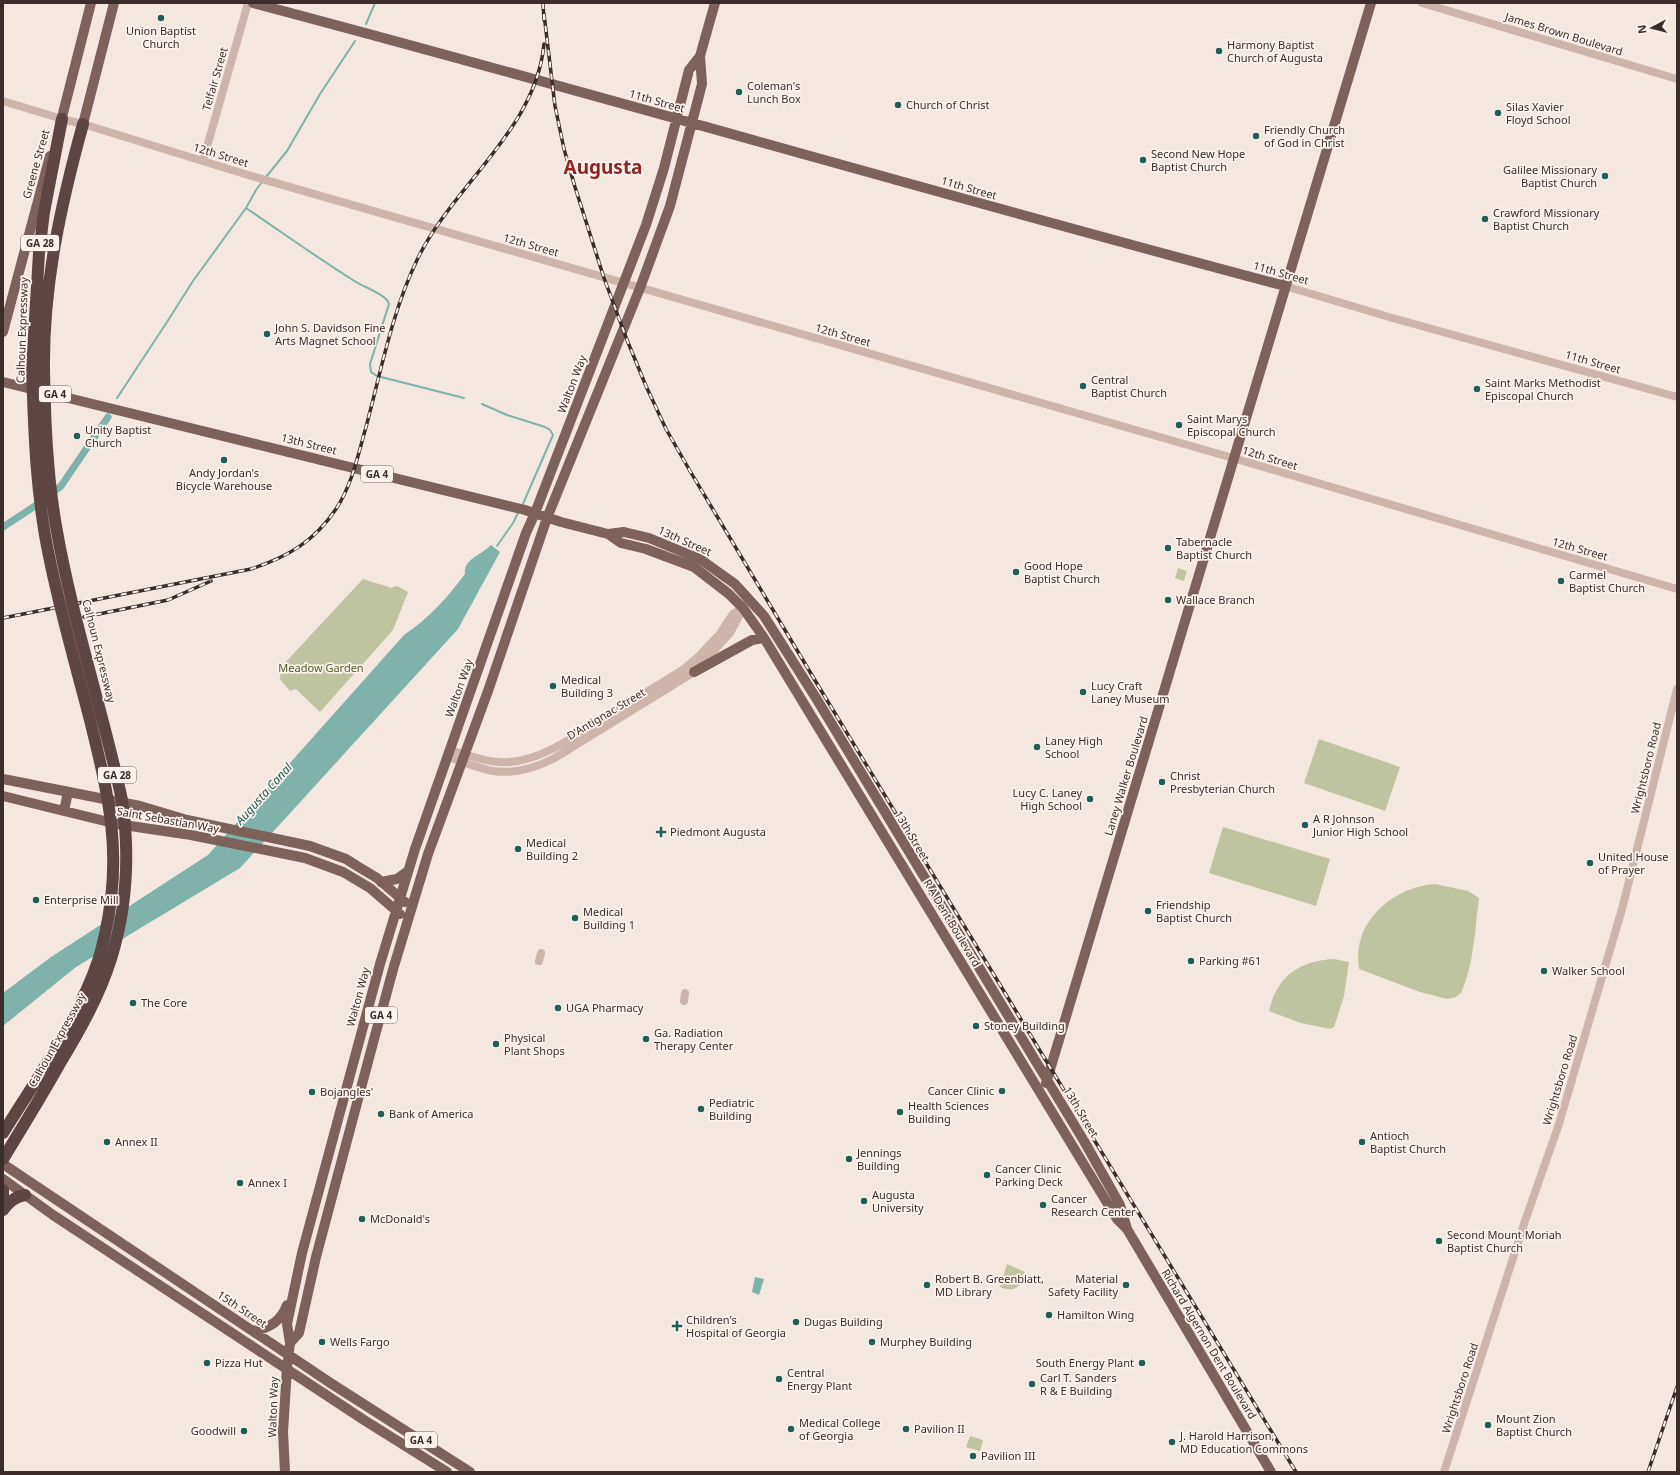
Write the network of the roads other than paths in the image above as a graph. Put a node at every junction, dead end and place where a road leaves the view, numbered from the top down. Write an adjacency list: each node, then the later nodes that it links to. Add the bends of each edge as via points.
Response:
1 (91, 3): 12 (main road, Greene Street / GA 28)
2 (114, 3): 14 (main road, GA 28)
3 (248, 3): 15 (street, Telfair Street)
4 (253, 3): 11 (main road, 11th Street)
5 (715, 3): 8 (main road, Walton Way)
6 (1370, 3): 17 (main road, Laney Walker Boulevard)
7 (1422, 3): 9 (street, James Brown Boulevard)
8 (700, 56): 11 (main road, Walton Way, via 689,70); 13 (main road, Walton Way, via 702,84)
9 (1677, 78)
10 (3, 101): 12 (street, 12th Street)
11 (676, 118): 13 (main road, 11th Street); 16 (main road, Walton Way, via 658,189)
12 (62, 119): 14 (street, 12th Street); 19 (main road, Greene Street); 20 (highway, Calhoun Expressway / GA 28, via 38,253)
13 (692, 123): 17 (main road, 11th Street); 18 (main road, Walton Way, via 670,206)
14 (83, 124): 15 (street, 12th Street); 20 (highway, Calhoun Expressway / GA 28, via 60,216 50,271 44,338)
15 (203, 161): 16 (street, 12th Street)
16 (624, 284): 18 (street, 12th Street); 24 (main road, Walton Way)
17 (1284, 286): 22 (street, 11th Street); 23 (main road, Laney Walker Boulevard)
18 (640, 288): 23 (street, 12th Street); 25 (main road, Walton Way)
19 (3, 332)
20 (38, 369): 49 (highway, Calhoun Expressway / GA 28, bridge, via 34,428 42,523 107,788 114,860 111,907 99,960 84,997); 50 (highway, Calhoun Expressway / GA 28, bridge, via 56,525 122,800 126,829 126,884 116,941 94,1000 70,1046)
21 (3, 382): 24 (main road, 13th Street / GA 4)
22 (1677, 398)
23 (1233, 458): 27 (street, 12th Street); 47 (main road, Laney Walker Boulevard)
24 (535, 513): 25 (main road, 13th Street / GA 4); 33 (main road, Walton Way / GA 4)
25 (547, 518): 26 (main road, 13th Street); 34 (main road, Walton Way / GA 4)
26 (608, 534): 28 (main road, 13th Street, via 624,532 643,537 700,559 735,584); 29 (main road, 13th Street, via 622,543 694,567)
27 (1677, 589)
28 (749, 598): 29 (street, D'Antignac Street); 47 (main road, 13th Street, via 777,635)
29 (743, 608): 30 (main road, R A Dent Boulevard); 31 (street, D'Antignac Street, via 730,633); 34 (street, D'Antignac Street, via 733,614 719,634 685,668 547,751 523,761 507,763)
30 (764, 638): 31 (main road, via 749,642); 48 (main road, R A Dent Boulevard)
31 (694, 672): 34 (street, D'Antignac Street, via 543,764 500,772 488,770)
32 (1677, 689): 67 (street, Wrightsboro Road, via 1622,909 1559,1124)
33 (449, 753): 34 (street, D'Antignac Street); 39 (main road, Walton Way / GA 4)
34 (464, 758): 42 (main road, Walton Way / GA 4, via 428,854)
35 (3, 779): 36 (main road, Saint Sebastian Way)
36 (68, 792): 38 (main road); 40 (main road, Saint Sebastian Way, bridge, via 140,806 228,829 310,846 346,859)
37 (3, 796): 38 (main road, Saint Sebastian Way)
38 (64, 811): 43 (main road, Saint Sebastian Way, bridge, via 99,820 305,858 343,872 370,888)
39 (408, 871): 40 (main road, via 397,879); 41 (main road, Walton Way / GA 4)
40 (379, 880): 41 (main road, Saint Sebastian Way)
41 (400, 898): 42 (main road, Saint Sebastian Way); 43 (main road, Walton Way / GA 4)
42 (413, 907): 44 (main road, Walton Way / GA 4)
43 (396, 911): 44 (main road, Saint Sebastian Way); 45 (main road, Walton Way / GA 4)
44 (409, 919): 46 (main road, Walton Way / GA 4)
45 (364, 1023): 46 (main road); 58 (main road, Walton Way / GA 4)
46 (377, 1027): 60 (main road, Walton Way / GA 4, via 316,1257 299,1333)
47 (1046, 1080): 48 (main road, Laney Walker Boulevard); 57 (main road, 13th Street, via 1120,1205)
48 (1042, 1095): 57 (main road, R A Dent Boulevard, via 1117,1219)
49 (3, 1133)
50 (3, 1159)
51 (3, 1164): 59 (main road, 15th Street)
52 (3, 1180): 54 (main road)
53 (3, 1190): 55 (highway)
54 (25, 1195): 56 (highway, via 10,1201); 62 (main road)
55 (3, 1201)
56 (3, 1210)
57 (1127, 1229): 66 (main road, Richard Algernon Dent Boulevard)
58 (296, 1282): 59 (main road, via 284,1313 272,1325); 60 (main road, Walton Way / GA 4, via 287,1324)
59 (253, 1331): 61 (main road, 15th Street)
60 (290, 1343): 61 (main road, Walton Way / GA 4)
61 (289, 1355): 62 (main road, Walton Way / GA 4); 65 (main road, 15th Street / GA 4)
62 (287, 1368): 63 (main road, Walton Way, via 283,1432); 64 (main road, GA 4)
63 (285, 1472)
64 (447, 1472)
65 (470, 1472)
66 (1271, 1472)
67 (1444, 1472)

